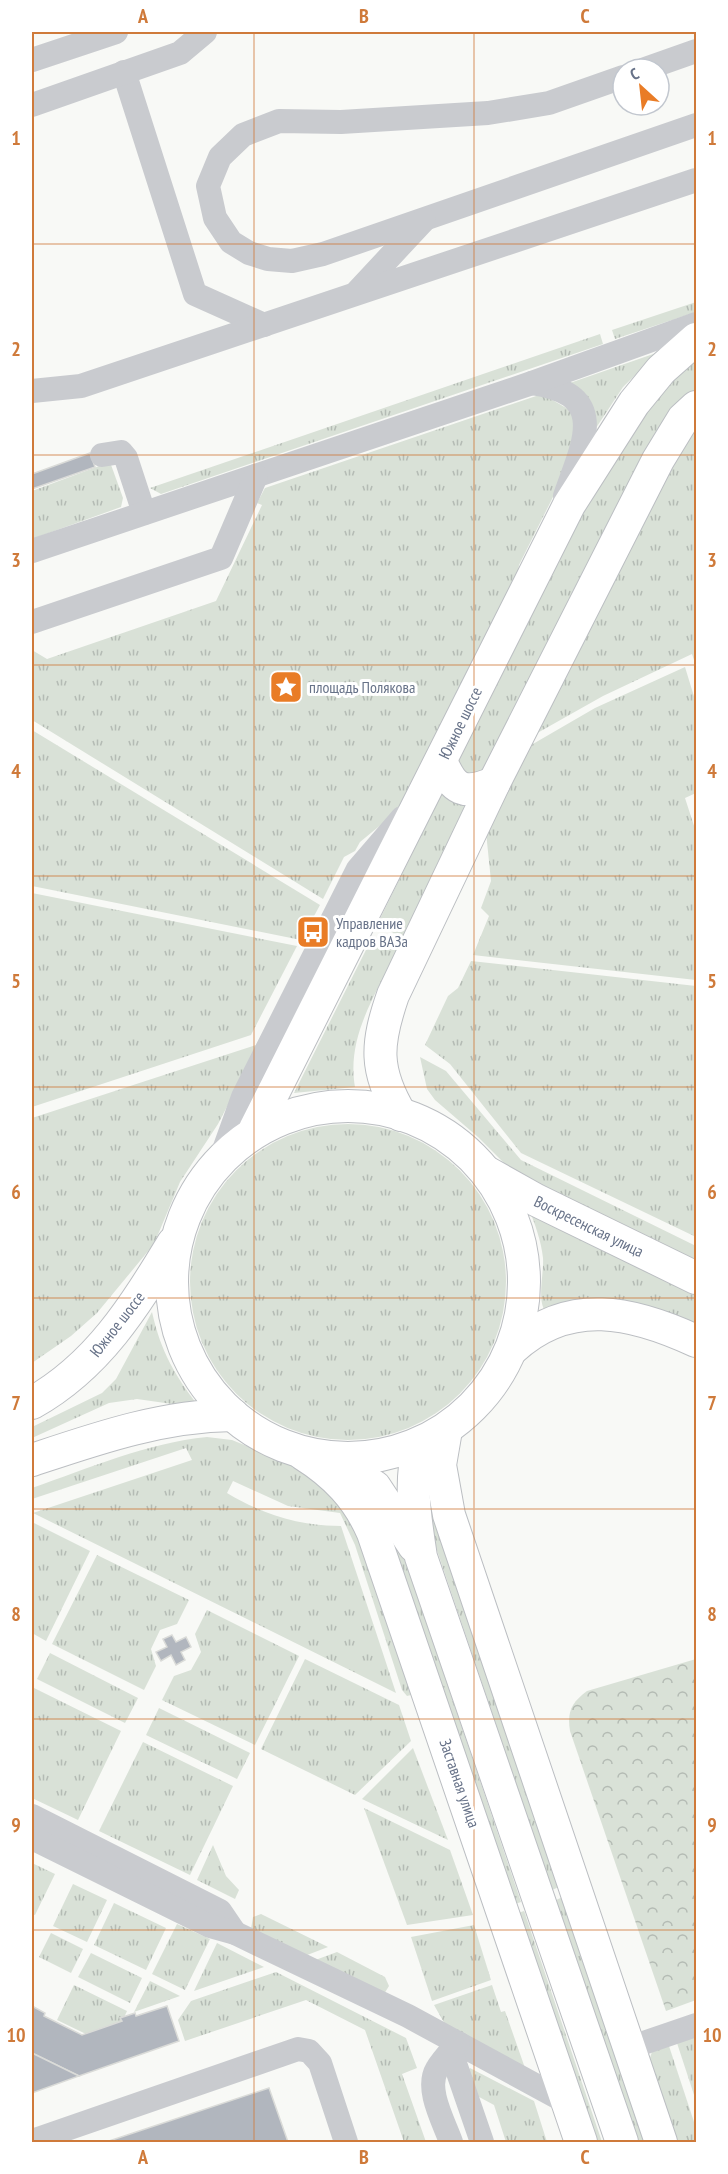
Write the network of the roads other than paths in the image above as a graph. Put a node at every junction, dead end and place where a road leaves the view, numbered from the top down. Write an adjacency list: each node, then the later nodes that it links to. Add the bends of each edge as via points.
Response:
1 (116, 32): 4 (street)
2 (205, 32): 6 (street, via 180,53)
3 (696, 51): 5 (street)
4 (32, 60)
5 (671, 60)
6 (124, 72): 8 (street); 14 (street, via 195,294)
7 (611, 81): 11 (street, via 549,103 488,113 341,122 279,121 243,135 220,157 208,186 214,218 231,242 268,259 292,261 323,254)
8 (32, 105)
9 (696, 125): 11 (street)
10 (696, 180): 12 (street)
11 (428, 217): 12 (street)
12 (355, 294): 14 (street)
13 (696, 324): 16 (street)
14 (264, 325): 17 (street, via 81,386)
15 (696, 339): 22 (main road, Южное шоссе, via 661,370 634,403)
16 (532, 383): 20 (street); 22 (street, via 567,393 584,414 587,432)
17 (32, 391)
18 (696, 407): 26 (main road, via 683,419 658,460)
19 (102, 455): 21 (street, via 121,452 126,458)
20 (256, 476): 21 (street); 24 (street, via 221,558)
21 (144, 513): 23 (street)
22 (552, 536): 25 (main road, Южное шоссе)
23 (32, 551)
24 (32, 622)
25 (441, 761): 26 (main road, via 455,785 464,790); 27 (main road, Южное шоссе)
26 (494, 783): 28 (main road, via 414,949 381,1029 381,1073)
27 (428, 789): 29 (main road, Южное шоссе); 30 (street, via 358,869 243,1097)
28 (401, 1115): 29 (main road, via 347,1106 316,1108); 31 (main road, via 447,1139)
29 (255, 1129): 30 (main road)
30 (221, 1158): 32 (main road)
31 (483, 1170): 33 (main road, Воскресенская улица); 35 (main road, via 515,1225 521,1251 523,1305)
32 (182, 1227): 36 (main road, Южное шоссе, via 132,1311 105,1345 75,1375); 37 (main road, via 174,1259 174,1315 198,1375)
33 (696, 1278)
34 (696, 1341): 35 (main road, via 642,1319 594,1314 555,1322 526,1337)
35 (513, 1349): 38 (main road, via 483,1397)
36 (32, 1403)
37 (233, 1415): 40 (main road); 42 (main road, via 173,1418)
38 (446, 1430): 39 (main road); 49 (main road, via 440,1465 449,1515)
39 (419, 1445): 41 (main road, via 378,1457); 43 (main road, via 412,1493)
40 (297, 1450): 41 (main road); 50 (main road, Заставная улица, via 323,1466 343,1485 358,1502 374,1533)
41 (328, 1458): 43 (main road, via 375,1487)
42 (32, 1461)
43 (421, 1557): 58 (main road)
44 (32, 1816): 46 (street, via 220,1911)
45 (32, 1838): 46 (street, via 210,1926)
46 (235, 1933): 48 (street, via 408,2016)
47 (696, 2025): 49 (street)
48 (454, 2047): 51 (street); 55 (street, via 437,2068 433,2088); 56 (street)
49 (629, 2048): 59 (main road)
50 (552, 2056): 51 (street, via 542,2069); 52 (main road, Заставная улица)
51 (511, 2072): 52 (street)
52 (568, 2103): 57 (main road, Заставная улица)
53 (32, 2141): 54 (street, via 298,2049 309,2051 320,2063)
54 (346, 2142)
55 (451, 2142)
56 (482, 2142)
57 (581, 2142)
58 (622, 2142)
59 (661, 2142)

